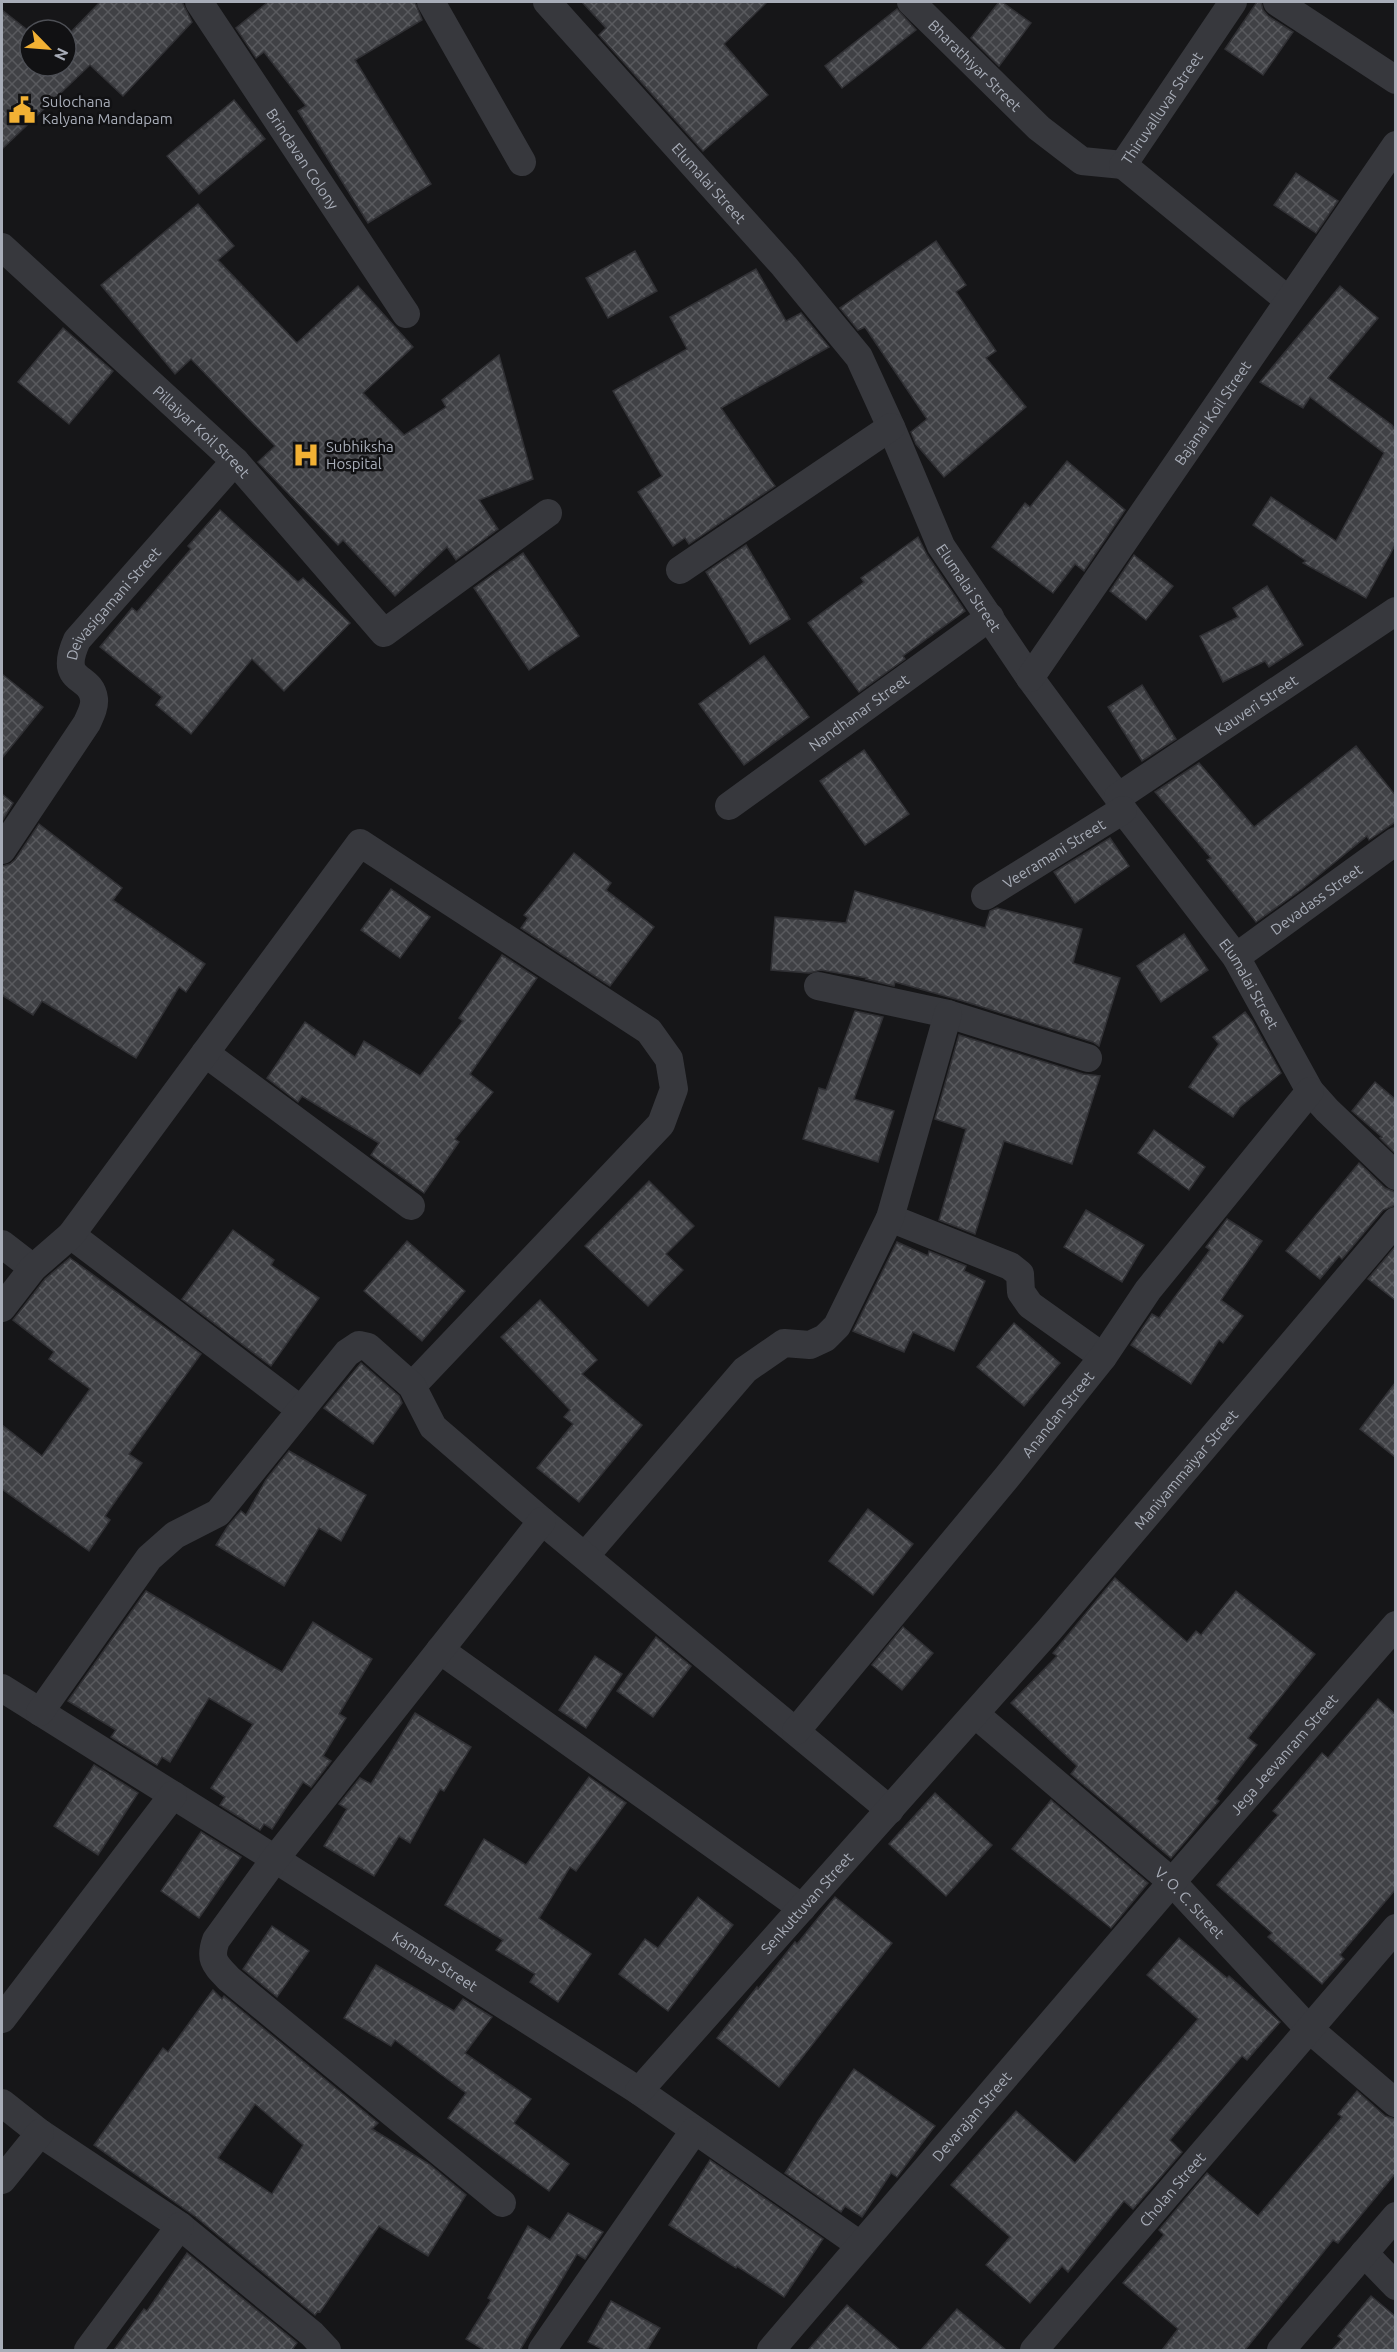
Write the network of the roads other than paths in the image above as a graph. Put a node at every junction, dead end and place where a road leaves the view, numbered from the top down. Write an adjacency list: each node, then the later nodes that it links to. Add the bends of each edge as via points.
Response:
1 (199, 2): 14 (street, Brindavan Colony)
2 (431, 2): 10 (street)
3 (547, 2): 15 (street, Elumalai Street, via 784,266 859,357)
4 (911, 2): 8 (street, Bharathiyar Street)
5 (1233, 2): 11 (street, Thiruvalluvar Street)
6 (1277, 2): 7 (street)
7 (1395, 80)
8 (1039, 128): 11 (street, Thiruvalluvar Street, via 1082,161)
9 (1395, 145): 13 (street, Bajanai Koil Street)
10 (522, 162)
11 (1123, 165): 13 (street)
12 (2, 247): 16 (street, Pillaiyar Koil Street)
13 (1288, 300): 21 (street, Bajanai Koil Street)
14 (406, 314)
15 (891, 427): 18 (street); 20 (street, Elumalai Street, via 941,546)
16 (235, 461): 17 (street, Pillaiyar Koil Street, via 384,633); 25 (street, Deivasigamani Street, via 78,640 70,665 91,691 92,710)
17 (548, 513)
18 (680, 570)
19 (1395, 611): 22 (street, Kauveri Street)
20 (990, 617): 21 (street, Elumalai Street); 23 (street, Nandhanar Street)
21 (1030, 678): 22 (street, Elumalai Street)
22 (1121, 803): 26 (street, Veeramani Street); 27 (street, Elumalai Street)
23 (729, 806)
24 (1395, 841): 27 (street, Devadass Street)
25 (2, 850)
26 (985, 896)
27 (1236, 957): 32 (street, Elumalai Street)
28 (818, 986): 29 (street)
29 (948, 1014): 31 (street); 35 (street)
30 (205, 1053): 34 (street); 37 (street); 42 (street, via 360,843 649,1031 669,1059 674,1089 661,1124)
31 (1088, 1058)
32 (1310, 1091): 33 (street, Elumalai Street); 41 (street, Anandan Street, via 1148,1290)
33 (1395, 1176)
34 (411, 1206)
35 (890, 1218): 41 (street, via 1010,1266 1020,1274 1021,1292 1030,1305); 45 (street, via 837,1326 810,1345 784,1343 745,1370)
36 (1395, 1223): 50 (street, Maniyammaiyar Street)
37 (71, 1235): 39 (street); 43 (street)
38 (2, 1244): 39 (street)
39 (33, 1268): 40 (street)
40 (2, 1308)
41 (1103, 1357): 51 (street, Anandan Street)
42 (412, 1386): 43 (street, via 368,1347 359,1345 346,1353); 44 (street, via 433,1427)
43 (301, 1410): 49 (street, via 218,1513 175,1535 149,1558)
44 (542, 1521): 45 (street); 47 (street)
45 (586, 1555): 51 (street)
46 (1395, 1625): 55 (street, Jega Jeevanram Street)
47 (440, 1650): 54 (street); 56 (street)
48 (3, 1691): 49 (street, Kambar Street)
49 (40, 1712): 52 (street, Kambar Street)
50 (975, 1714): 53 (street, Senkuttuvan Street); 55 (street, V. O. C. Street)
51 (796, 1731): 53 (street)
52 (173, 1795): 54 (street, Kambar Street); 58 (street)
53 (890, 1810): 56 (street, Senkuttuvan Street)
54 (275, 1859): 60 (street, Kambar Street); 66 (street, via 216,1940 211,1953 216,1965)
55 (1172, 1882): 59 (street, V. O. C. Street); 69 (street, Devarajan Street)
56 (802, 1908): 60 (street, Senkuttuvan Street)
57 (1395, 1928): 59 (street, Cholan Street)
58 (2, 2019)
59 (1308, 2028): 62 (street, V. O. C. Street); 76 (street, Cholan Street)
60 (639, 2091): 63 (street, Kambar Street)
61 (2, 2103): 64 (street)
62 (1395, 2103)
63 (694, 2131): 69 (street, Kambar Street); 74 (street)
64 (40, 2133): 65 (street); 68 (street)
65 (2, 2181)
66 (502, 2203)
67 (1395, 2216): 70 (street)
68 (180, 2226): 72 (street); 73 (street)
69 (860, 2245): 75 (street, Devarajan Street)
70 (1364, 2253): 71 (street); 77 (street)
71 (1395, 2286)
72 (88, 2350)
73 (327, 2350)
74 (542, 2350)
75 (771, 2350)
76 (1034, 2350)
77 (1281, 2350)

